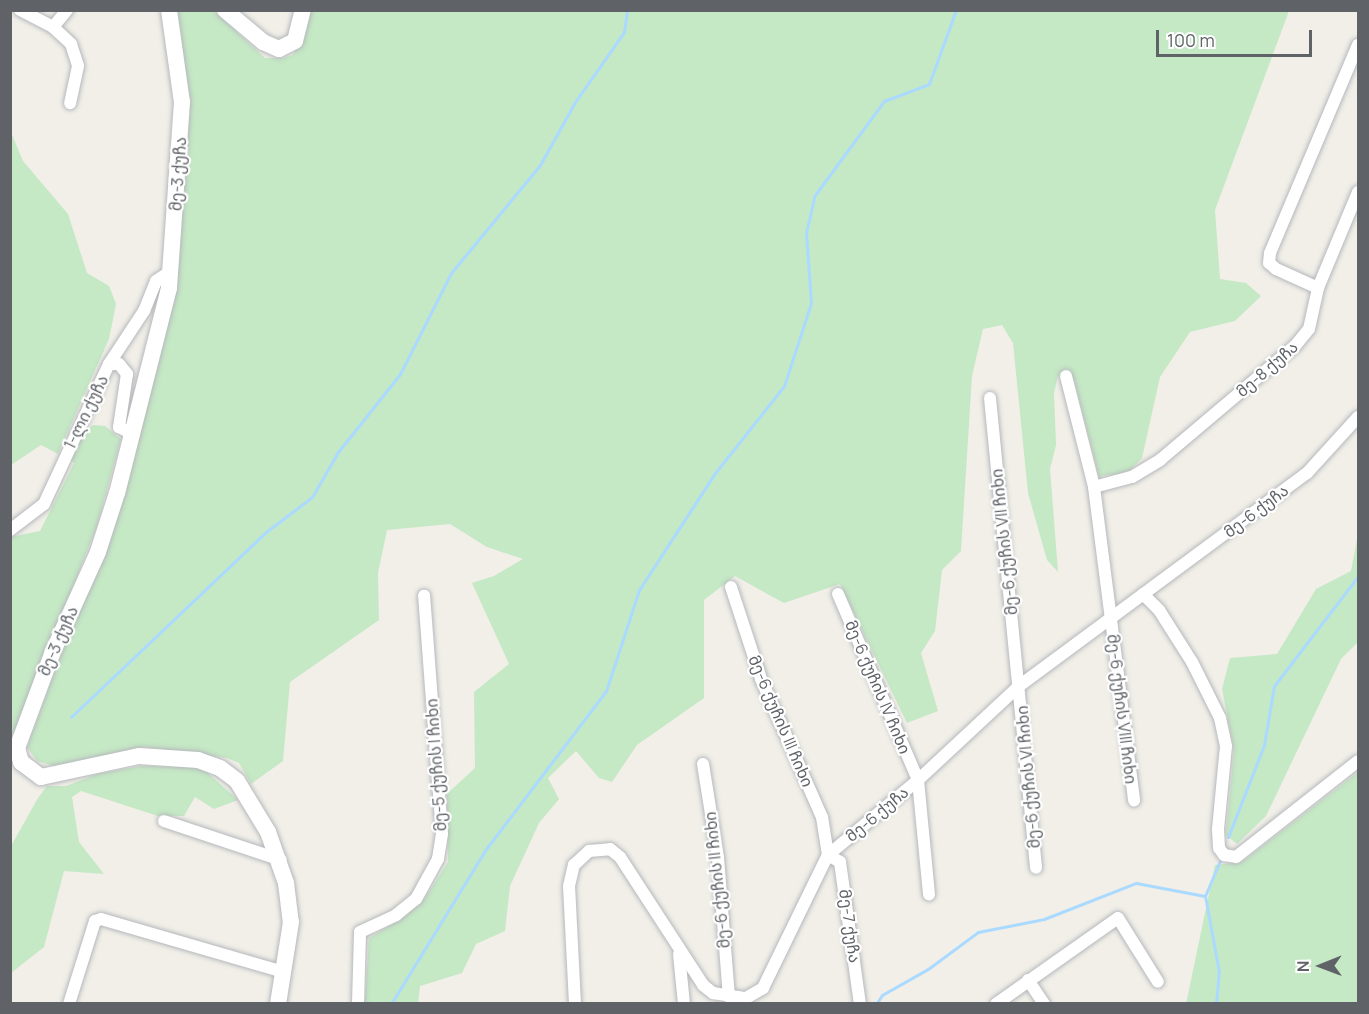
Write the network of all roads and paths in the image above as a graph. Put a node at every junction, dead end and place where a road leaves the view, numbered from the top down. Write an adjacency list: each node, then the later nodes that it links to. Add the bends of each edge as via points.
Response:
1 (20, 10): 6 (street)
2 (67, 10): 6 (street)
3 (169, 10): 10 (street, მე-3 ქუჩა, via 182,102)
4 (303, 10): 5 (street, via 295,41 279,49 263,42)
5 (226, 11)
6 (53, 27): 8 (street, via 71,44 78,66)
7 (1359, 45): 11 (street, via 1270,253 1269,263 1276,269)
8 (70, 104)
9 (1359, 192): 11 (street, მე-8 ქუჩა)
10 (171, 271): 12 (street, via 156,280 144,311); 16 (street, მე-3 ქუჩა)
11 (1318, 288): 17 (street, მე-8 ქუჩა, via 1309,329 1295,346 1160,460 1132,477)
12 (109, 364): 16 (street, 1-ლი ქუჩა, via 119,364 127,374 119,427); 18 (street, 1-ლი ქუჩა, via 44,504)
13 (1066, 376): 17 (street)
14 (990, 398): 24 (street, მე-6 ქუჩის VII ჩიხი)
15 (1359, 417): 21 (street, მე-6 ქუჩა, via 1307,473)
16 (132, 434): 25 (street, მე-3 ქუჩა, via 98,552)
17 (1094, 487): 23 (street)
18 (10, 530)
19 (731, 588): 31 (street, მე-6 ქუჩის III ჩიხი, via 761,679 822,817)
20 (838, 594): 28 (street, მე-6 ქუჩის IV ჩიხი)
21 (1143, 594): 23 (street, მე-6 ქუჩა); 26 (street, via 1159,610 1192,662 1220,718 1226,746 1218,829 1219,848 1224,855 1236,857)
22 (424, 596): 42 (street, მე-5 ქუჩის I ჩიხი, via 442,834 438,859 416,899 396,915 360,932)
23 (1110, 619): 24 (street, მე-6 ქუჩა); 29 (street, მე-6 ქუჩის VIII ჩიხი)
24 (1019, 686): 28 (street, მე-6 ქუჩა); 33 (street, მე-6 ქუჩის VI ჩიხი)
25 (15, 741): 32 (street, მე-3 ქუჩა, via 21,762 41,777 139,756 198,760 220,768 252,802)
26 (1359, 761)
27 (703, 764): 39 (street, მე-6 ქუჩის II ჩიხი, via 718,858)
28 (918, 780): 31 (street, მე-6 ქუჩა); 34 (street, მე-6 ქუჩის IV ჩიხი)
29 (1134, 800)
30 (164, 822): 32 (street)
31 (828, 855): 39 (street, მე-6 ქუჩა, via 763,988 746,998); 45 (street, მე-7 ქუჩა, via 840,862)
32 (281, 860): 36 (street, მე-3 ქუჩა, via 291,922)
33 (1036, 868)
34 (929, 894)
35 (679, 952): 39 (street, via 703,985); 43 (street, via 620,857 610,849 589,851 574,865 569,886); 44 (street)
36 (284, 972): 40 (street, via 101,919 95,921); 41 (street, მე-3 ქუჩა)
37 (1028, 980): 38 (street, via 1118,918); 46 (street); 47 (street)
38 (1158, 982)
39 (729, 997)
40 (69, 1004)
41 (279, 1004)
42 (358, 1004)
43 (575, 1004)
44 (684, 1004)
45 (861, 1004)
46 (996, 1004)
47 (1044, 1004)

